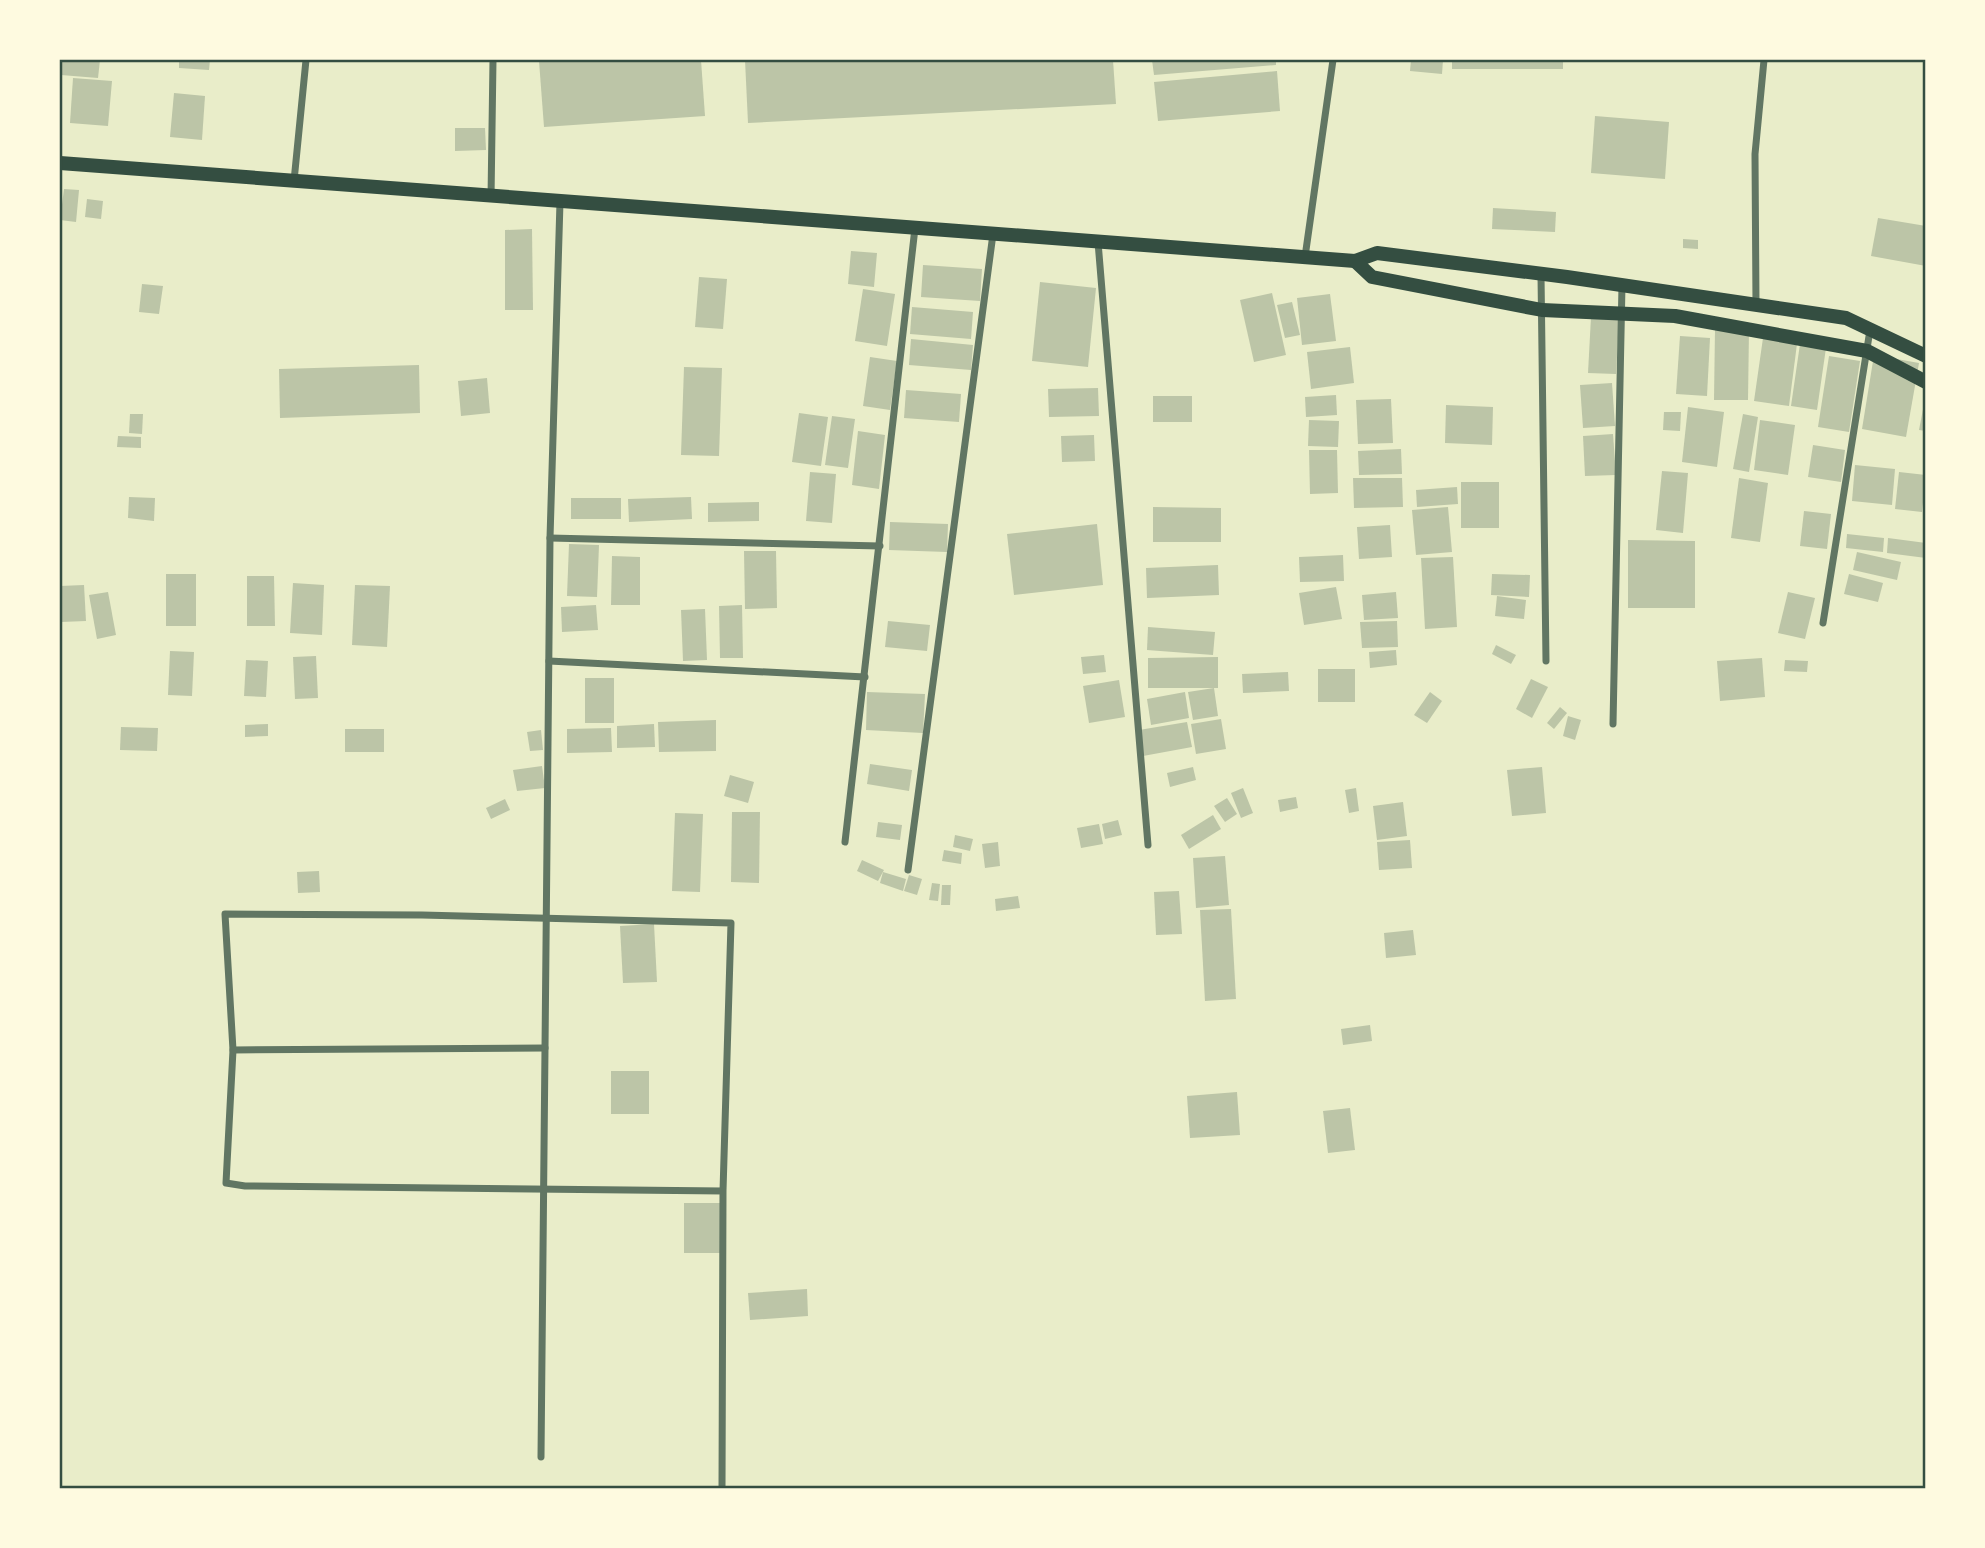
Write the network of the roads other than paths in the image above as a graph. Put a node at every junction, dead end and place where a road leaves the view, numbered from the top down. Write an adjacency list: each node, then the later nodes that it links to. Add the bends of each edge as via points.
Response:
1 (306, 60): 6 (street)
2 (493, 60): 7 (street)
3 (1333, 60): 12 (street)
4 (1764, 60): 16 (street, via 1755,154)
5 (60, 163): 6 (main road)
6 (294, 181): 7 (main road)
7 (491, 197): 8 (main road)
8 (560, 201): 9 (main road); 23 (street)
9 (915, 228): 10 (main road); 24 (street)
10 (993, 234): 11 (main road); 32 (street)
11 (1098, 242): 12 (main road); 31 (street)
12 (1305, 257): 13 (main road)
13 (1355, 261): 14 (main road, via 1377,253); 17 (main road, via 1372,277)
14 (1541, 275): 15 (main road); 17 (street)
15 (1622, 285): 16 (main road); 18 (street)
16 (1756, 304): 19 (main road, via 1846,318)
17 (1542, 310): 18 (main road); 27 (street)
18 (1622, 313): 20 (main road, via 1675,316); 29 (street)
19 (1871, 329): 20 (street); 21 (main road)
20 (1867, 351): 22 (main road); 25 (street)
21 (1926, 356)
22 (1926, 382)
23 (550, 538): 24 (street); 26 (street)
24 (880, 546): 28 (street)
25 (1823, 623)
26 (549, 661): 28 (street); 33 (street)
27 (1546, 661)
28 (865, 677): 30 (street)
29 (1613, 724)
30 (845, 842)
31 (1148, 845)
32 (908, 870)
33 (546, 918): 34 (street); 35 (street, via 225,914); 37 (street, via 731,923)
34 (545, 1048): 35 (street); 36 (street)
35 (233, 1050): 36 (street, via 226,1183)
36 (543, 1188): 37 (street); 38 (street)
37 (723, 1191): 39 (street)
38 (541, 1457)
39 (722, 1489)

